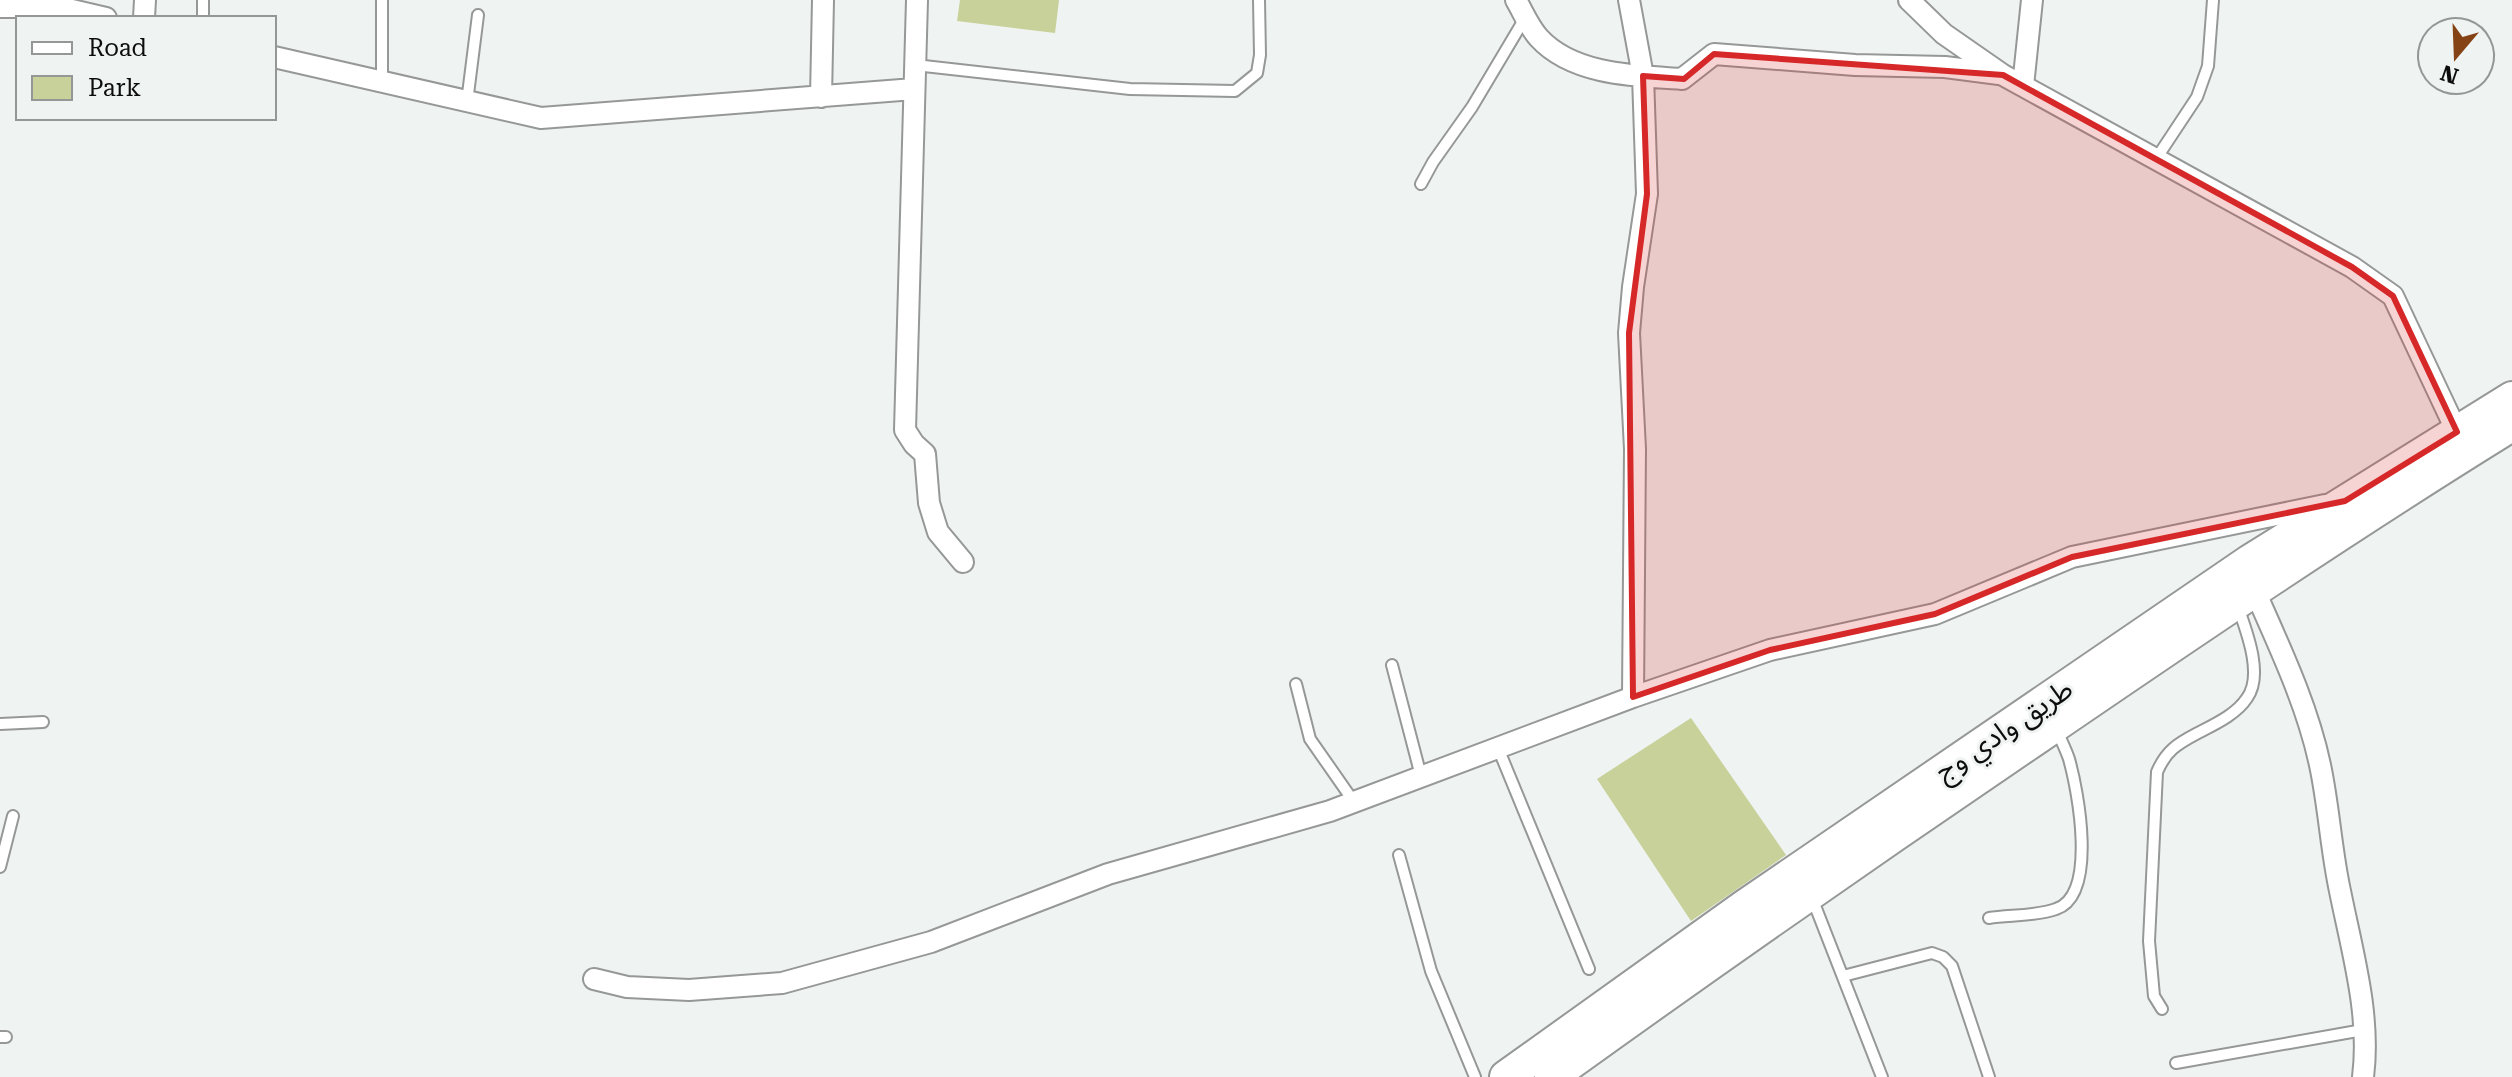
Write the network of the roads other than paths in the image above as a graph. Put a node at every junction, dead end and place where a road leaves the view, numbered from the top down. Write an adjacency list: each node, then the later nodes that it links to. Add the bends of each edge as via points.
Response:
1 (382, 0): 17 (lane)
2 (823, 0): 20 (street)
3 (917, 0): 14 (street)
4 (1259, 0): 14 (lane, via 1257,73 1235,91 1130,89)
5 (1629, 0): 16 (street)
6 (1909, 0): 15 (street, via 1944,34)
7 (2032, 0): 18 (street)
8 (2213, 0): 22 (lane, via 2208,66 2197,97)
9 (0, 7): 12 (street, via 59,7)
10 (1521, 8): 16 (street, via 1536,35 1575,63); 23 (lane, via 1472,107)
11 (478, 15): 21 (lane)
12 (97, 16)
13 (276, 57): 17 (street)
14 (915, 65): 19 (street)
15 (2003, 75): 16 (street, via 1714,54 1682,79); 18 (street)
16 (1643, 76): 32 (street, via 1647,194 1629,333 1635,449)
17 (382, 83): 21 (street)
18 (2023, 86): 22 (street)
19 (914, 89): 20 (street); 28 (street, via 905,430 925,454 929,503 938,532)
20 (821, 97): 21 (street, via 541,118)
21 (467, 102)
22 (2156, 159): 26 (street, via 2352,267 2393,296)
23 (1421, 184)
24 (2512, 398): 26 (main road, طريق وادي وج)
25 (2512, 424): 29 (main road, طريق وادي وج)
26 (2457, 432): 27 (main road, طريق وادي وج)
27 (2345, 501): 32 (street, via 2072,557 1935,614 1770,650); 51 (main road, طريق وادي وج, via 1745,906)
28 (963, 562)
29 (2245, 595): 35 (main road, طريق وادي وج); 47 (lane, via 2253,682 2248,698 2171,748 2157,772 2149,941 2154,996); 48 (street, via 2305,712 2320,765)
30 (1392, 665): 37 (lane)
31 (1296, 684): 38 (lane, via 1310,739)
32 (1633, 697): 36 (street)
33 (43, 722): 34 (lane)
34 (0, 724)
35 (2055, 725): 42 (main road, طريق وادي وج); 43 (lane, via 2069,758 2077,803 2082,841 2077,887 2058,909)
36 (1498, 748): 37 (street); 44 (lane)
37 (1421, 776): 38 (street)
38 (1354, 802): 46 (street, via 1108,874 931,942 782,983 689,990 627,987)
39 (13, 816): 41 (lane)
40 (1399, 855): 50 (lane, via 1431,971)
41 (0, 867)
42 (1810, 892): 45 (lane); 52 (main road, طريق وادي وج)
43 (1989, 918)
44 (1589, 969)
45 (1843, 976): 53 (lane); 54 (lane, via 1932,953 1943,957 1952,966)
46 (594, 979)
47 (2162, 1009)
48 (2363, 1030): 49 (lane); 55 (street)
49 (2176, 1063)
50 (1475, 1077)
51 (1506, 1077)
52 (1551, 1077)
53 (1882, 1077)
54 (1989, 1077)
55 (2363, 1077)

